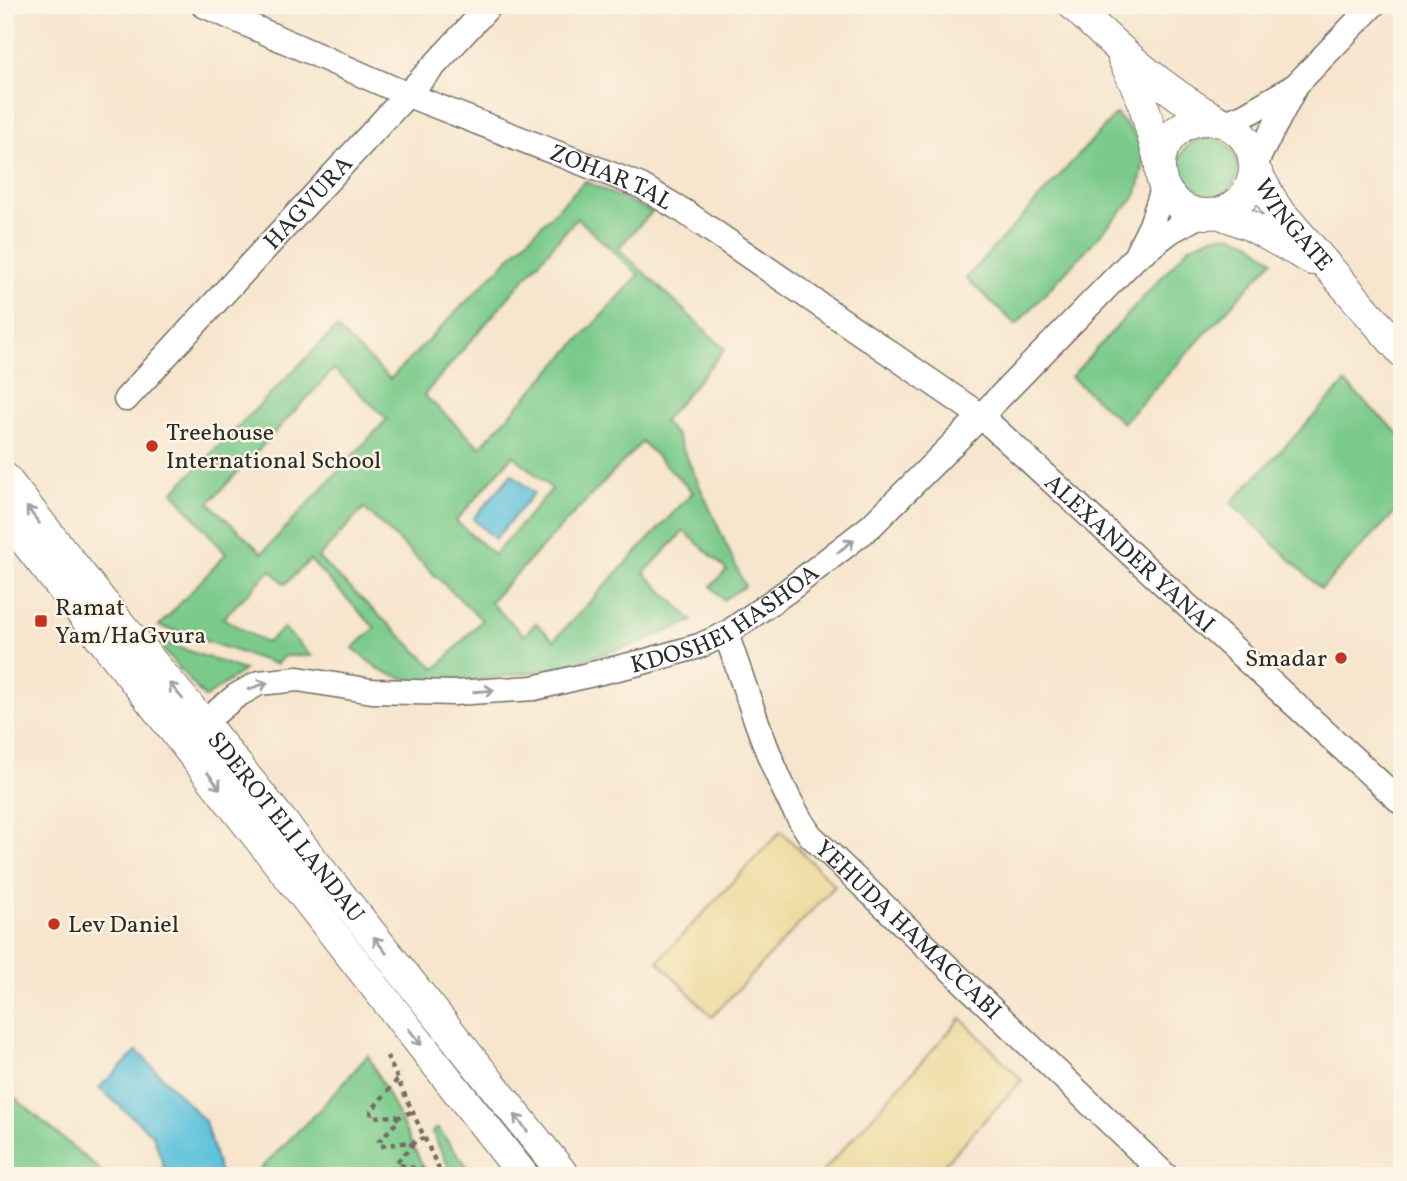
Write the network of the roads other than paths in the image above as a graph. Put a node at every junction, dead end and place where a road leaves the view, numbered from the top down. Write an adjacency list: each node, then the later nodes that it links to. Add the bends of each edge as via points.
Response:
1 (203, 5): 7 (street, ZOHAR TAL)
2 (490, 5): 7 (street, HAGVURA)
3 (1073, 5): 5 (street)
4 (1373, 5): 6 (street)
5 (1118, 49): 8 (street, via 1170,91); 10 (street, via 1142,99)
6 (1296, 85): 8 (street, via 1245,116); 9 (street)
7 (408, 95): 15 (street, HAGVURA); 16 (street, ZOHAR TAL, via 641,186)
8 (1221, 121): 9 (street, via 1247,139); 10 (street, via 1190,122 1169,138 1163,150)
9 (1255, 166): 11 (street, via 1244,197 1233,207); 13 (street, WINGATE, via 1276,207)
10 (1162, 175): 11 (street, via 1179,205); 12 (street, KDOSHEI HASHOA, via 1151,225)
11 (1210, 214): 12 (street, KDOSHEI HASHOA, via 1171,231); 13 (street, WINGATE, via 1249,225)
12 (1134, 259): 16 (street, KDOSHEI HASHOA)
13 (1338, 278): 14 (street, WINGATE)
14 (1402, 352)
15 (126, 399)
16 (981, 416): 19 (street, KDOSHEI HASHOA, one-way to 16, via 871,526); 21 (street, ALEXANDER YANAI)
17 (5, 478): 20 (street, SDEROT ELI LANDAU, one-way to 17)
18 (5, 516): 22 (street, SDEROT ELI LANDAU, one-way to 22)
19 (726, 634): 20 (street, KDOSHEI HASHOA, one-way to 19, via 220,709 259,683 298,679 372,691 454,693 534,688 699,646); 24 (street, YEHUDA HAMACCABI, via 783,789 810,835)
20 (207, 727): 23 (street, SDEROT ELI LANDAU, one-way to 20)
21 (1402, 803)
22 (524, 1176)
23 (565, 1176)
24 (1166, 1176)

